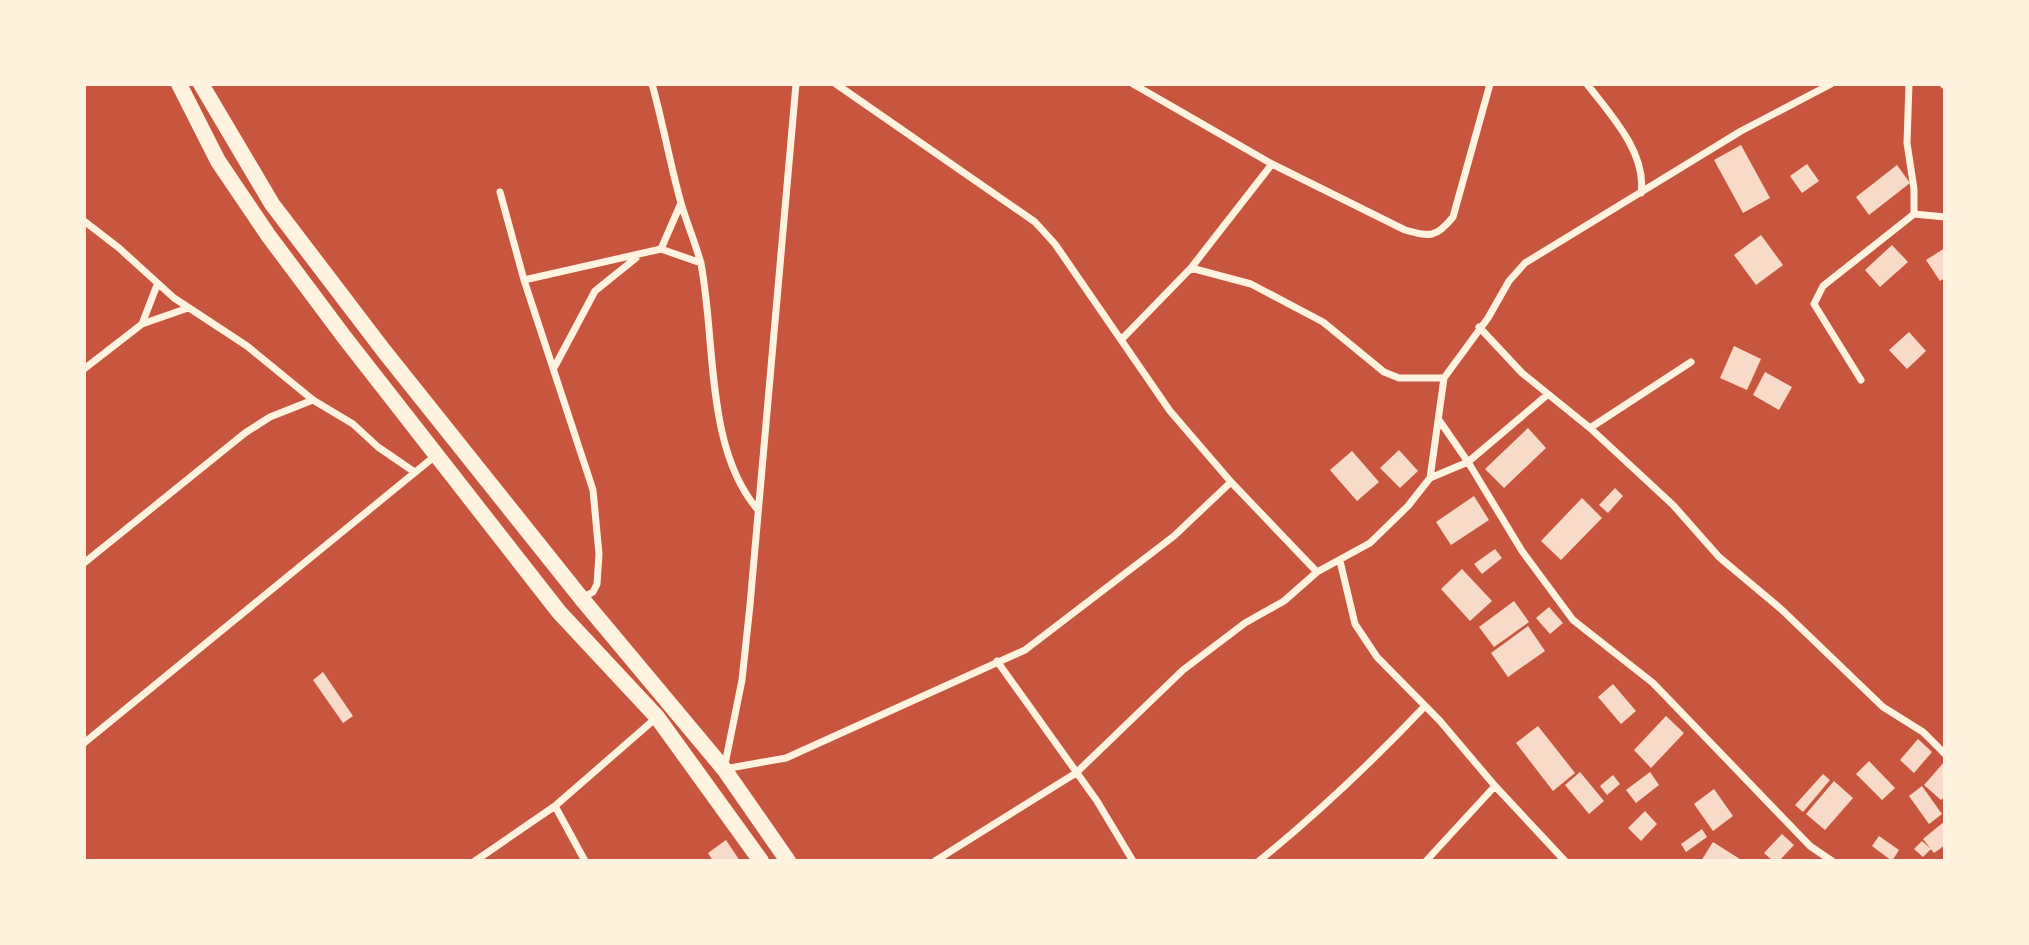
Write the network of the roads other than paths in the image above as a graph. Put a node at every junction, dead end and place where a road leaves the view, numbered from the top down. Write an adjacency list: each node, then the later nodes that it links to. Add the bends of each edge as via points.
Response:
1 (179, 84): 37 (main road, via 219,161 268,235)
2 (201, 84): 46 (main road, via 272,204)
3 (653, 84): 14 (street)
4 (796, 84): 42 (street)
5 (836, 84): 27 (street, via 1035,222)
6 (1133, 84): 11 (street)
7 (1490, 84): 11 (street, via 1453,217 1441,232 1426,236 1405,230)
8 (1587, 84): 13 (street, via 1639,162)
9 (1831, 84): 13 (street, via 1741,131)
10 (1909, 84): 15 (street, via 1907,144)
11 (1272, 164): 21 (street)
12 (500, 192): 22 (street)
13 (1641, 193): 26 (street, via 1525,263)
14 (681, 203): 18 (street); 20 (street)
15 (1914, 214): 16 (street); 32 (street, via 1823,286 1814,304)
16 (1945, 217)
17 (84, 221): 23 (street)
18 (661, 249): 19 (street); 20 (street)
19 (637, 256): 22 (street); 29 (street, via 595,291)
20 (701, 263): 42 (street, via 717,396 732,467 741,491)
21 (1191, 268): 27 (street); 31 (street, via 1251,284 1299,309 1323,322 1384,372 1399,378)
22 (524, 280): 29 (street)
23 (157, 285): 24 (street); 25 (street)
24 (188, 308): 25 (street); 34 (street, via 247,346)
25 (142, 324): 30 (street)
26 (1479, 327): 31 (street); 33 (street)
27 (1121, 340): 41 (street, via 1170,411)
28 (1691, 362): 36 (street)
29 (555, 367): 46 (street, via 593,490 597,584)
30 (84, 369)
31 (1444, 378): 35 (street)
32 (1861, 380)
33 (1547, 395): 36 (street); 38 (street)
34 (313, 400): 39 (street); 44 (street, via 245,432)
35 (1439, 420): 38 (street); 40 (street)
36 (1590, 428): 51 (street, via 1673,505 1719,557 1883,707 1923,732)
37 (435, 456): 39 (street); 49 (main road, via 559,612)
38 (1468, 462): 40 (street); 65 (street, via 1522,551 1573,620 1653,683 1810,846)
39 (414, 471): 50 (street)
40 (1430, 478): 43 (street, via 1370,543)
41 (1231, 482): 45 (street); 47 (street, via 1174,536 1054,632)
42 (758, 510): 52 (street, via 742,680)
43 (1340, 561): 45 (street); 48 (street, via 1362,636)
44 (84, 563)
45 (1317, 572): 53 (street, via 1284,601 1245,623 1183,670)
46 (582, 599): 52 (main road)
47 (997, 662): 52 (street, via 786,758); 53 (street)
48 (1425, 706): 54 (street); 62 (street, via 1339,795)
49 (657, 718): 55 (street); 58 (main road)
50 (84, 743)
51 (1945, 754)
52 (724, 769): 59 (main road)
53 (1076, 773): 60 (street); 61 (street)
54 (1495, 786): 63 (street); 64 (street)
55 (555, 806): 56 (street); 57 (street)
56 (475, 861)
57 (585, 861)
58 (761, 861)
59 (788, 861)
60 (935, 861)
61 (1133, 861)
62 (1259, 861)
63 (1426, 861)
64 (1564, 861)
65 (1832, 861)

